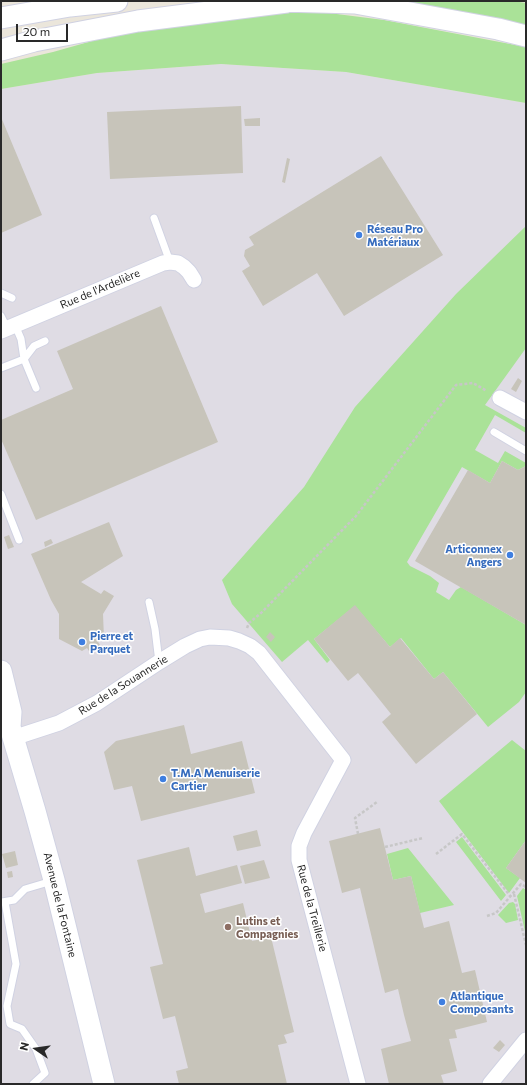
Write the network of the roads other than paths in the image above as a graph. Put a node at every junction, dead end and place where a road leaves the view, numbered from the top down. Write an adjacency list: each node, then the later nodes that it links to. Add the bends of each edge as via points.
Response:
1 (117, 1): 3 (main road)
2 (284, 1): 4 (main road, via 356,4); 5 (main road, via 138,21)
3 (1, 18)
4 (526, 36)
5 (1, 50)
6 (154, 218): 7 (lane)
7 (170, 262): 8 (street, via 184,267); 11 (street, Rue de l'Ardelière)
8 (194, 280)
9 (1, 293): 10 (lane)
10 (12, 298)
11 (6, 325): 13 (lane, via 21,339)
12 (45, 340): 13 (lane, via 34,346)
13 (24, 359): 14 (lane); 15 (lane)
14 (1, 368)
15 (36, 388)
16 (497, 396): 17 (street)
17 (526, 412)
18 (494, 432): 19 (lane)
19 (526, 450)
20 (1, 494): 21 (lane)
21 (19, 540)
22 (149, 602): 24 (lane)
23 (210, 637): 24 (street, Rue de la Souannerie, via 191,642); 32 (street, Rue de la Treillerie, via 239,641 259,653 343,760 304,833 299,853)
24 (159, 662): 26 (street, Rue de la Souannerie, via 66,720)
25 (1, 671): 26 (main road, Avenue de la Fontaine, via 11,712)
26 (8, 727): 27 (main road, Avenue de la Fontaine)
27 (54, 880): 28 (lane, via 25,889 14,900); 31 (main road, Avenue de la Fontaine)
28 (3, 902): 30 (lane, via 16,964 7,1006 10,1024 22,1029 36,1050 46,1073)
29 (526, 1040): 33 (street)
30 (33, 1084)
31 (104, 1084)
32 (358, 1084)
33 (490, 1084)

